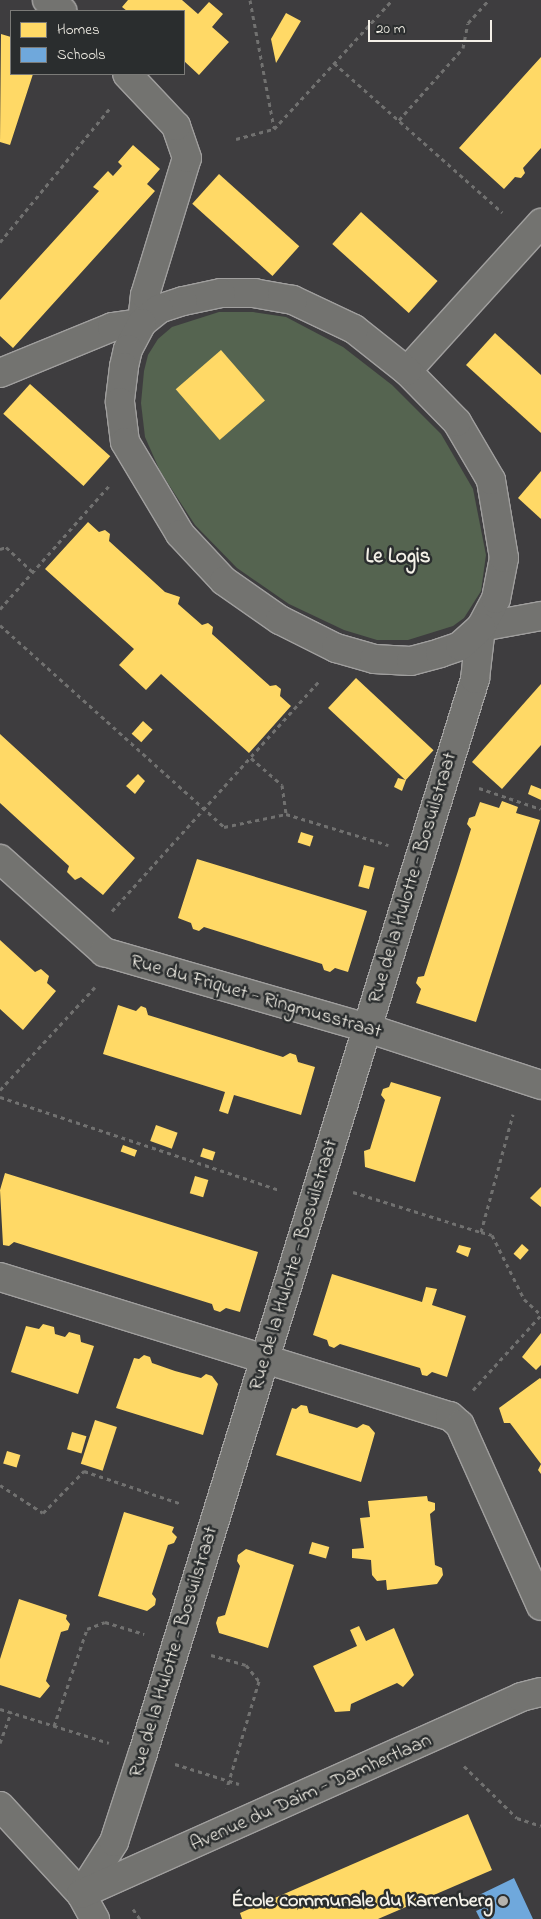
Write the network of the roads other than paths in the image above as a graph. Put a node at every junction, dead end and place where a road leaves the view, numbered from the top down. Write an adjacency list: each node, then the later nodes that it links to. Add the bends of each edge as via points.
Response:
1 (47, 0): 2 (street)
2 (61, 10)
3 (130, 77): 5 (street, via 176,126 187,158 145,294)
4 (541, 222): 6 (street)
5 (142, 323): 6 (street, via 159,309 183,301 221,293 255,293 293,300 354,329); 7 (street, via 112,328); 9 (street, via 128,349 124,367 120,402 125,442 180,534 224,581 280,620 336,648 374,659 411,661 430,656 460,646)
6 (407, 371): 9 (street, via 457,422 491,480 504,558 496,599)
7 (0, 373)
8 (541, 616): 9 (street)
9 (481, 627): 11 (street, Rue de la Hulotte - Bosuilstraat, via 475,679)
10 (0, 859): 11 (street, Rue du Friquet - Ringmusstraat, via 104,952)
11 (367, 1028): 12 (street, Rue du Friquet - Ringmusstraat); 14 (street, Rue de la Hulotte - Bosuilstraat)
12 (541, 1085)
13 (0, 1277): 14 (street)
14 (266, 1360): 15 (street, via 450,1416 460,1426); 18 (street, Rue de la Hulotte - Bosuilstraat, via 114,1842 98,1862)
15 (541, 1606)
16 (541, 1692): 18 (street, Avenue du Daim - Damhertlaan)
17 (0, 1806): 18 (street)
18 (81, 1894): 19 (street)
19 (95, 1919)

